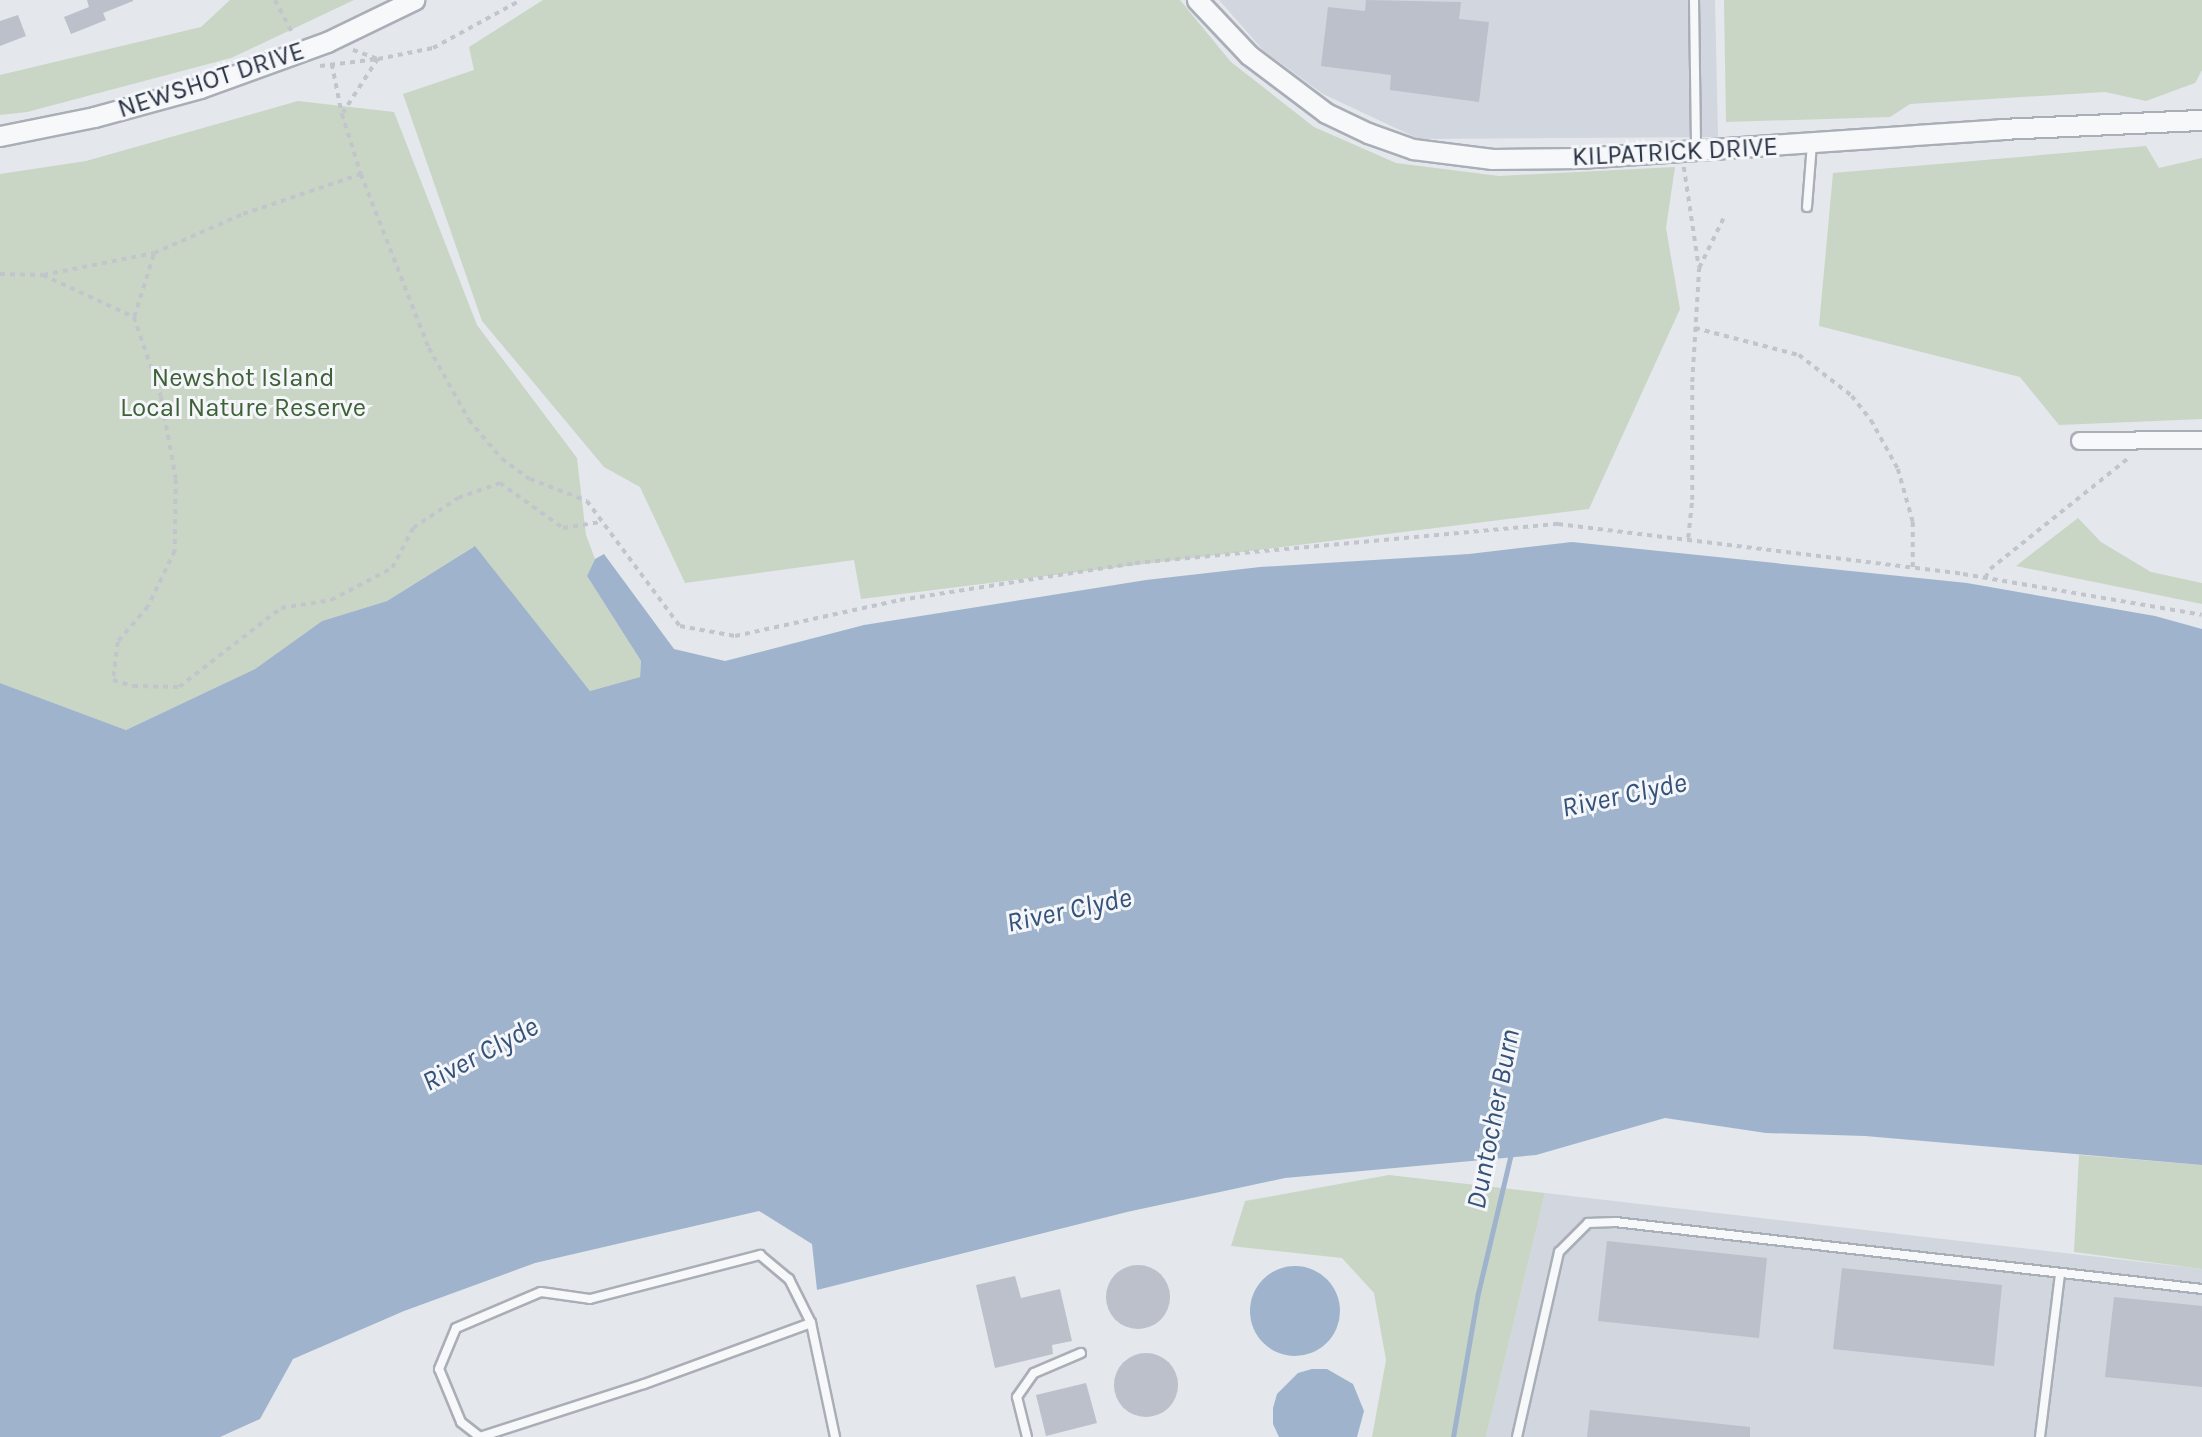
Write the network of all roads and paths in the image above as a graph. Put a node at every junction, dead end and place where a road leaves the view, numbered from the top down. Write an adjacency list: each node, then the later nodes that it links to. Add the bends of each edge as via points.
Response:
1 (414, 0): 8 (street, NEWSHOT DRIVE, via 327,42 234,77 154,102)
2 (521, 0): 5 (path, via 433,48)
3 (1198, 0): 10 (street, KILPATRICK DRIVE, via 1249,55 1285,85 1326,113 1413,149 1492,159 1580,159)
4 (1694, 0): 10 (lane)
5 (377, 59): 6 (path); 6 (path, via 332,64)
6 (342, 114): 11 (path)
7 (2202, 120): 9 (street, KILPATRICK DRIVE)
8 (0, 136)
9 (1812, 144): 10 (street, KILPATRICK DRIVE); 12 (lane)
10 (1689, 151): 15 (path)
11 (361, 174): 14 (path, via 243,214); 23 (path, via 429,348 468,420 502,459 530,479 587,501)
12 (1807, 207)
13 (1723, 219): 15 (path)
14 (154, 253): 17 (path); 18 (path)
15 (1699, 268): 19 (path)
16 (0, 274): 17 (path)
17 (43, 275): 18 (path)
18 (134, 317): 23 (path, via 161,396 176,479 175,551 148,607 118,642 113,680 133,686 178,687 281,608 331,600 392,568 413,528 458,498 499,483 563,528)
19 (1695, 328): 24 (path); 25 (path, via 1799,355 1852,396 1898,469 1913,523)
20 (2202, 440): 22 (street)
21 (2080, 441): 22 (street)
22 (2135, 441): 26 (path, via 2129,460 1990,569)
23 (602, 522): 24 (path, via 680,626 735,636 900,600 1135,563 1558,524)
24 (1688, 538): 25 (path)
25 (1913, 568): 26 (path)
26 (1985, 578): 27 (path)
27 (2202, 615)
28 (2060, 1273): 29 (lane); 34 (lane, via 1615,1222 1588,1223 1559,1252); 35 (lane)
29 (2202, 1289)
30 (811, 1323): 30 (lane, via 480,1437 461,1423 439,1368 456,1328 541,1292 590,1299 760,1255 789,1279); 32 (lane)
31 (1082, 1353): 33 (lane, via 1034,1373 1017,1397)
32 (835, 1437)
33 (1027, 1437)
34 (1517, 1437)
35 (2040, 1437)

